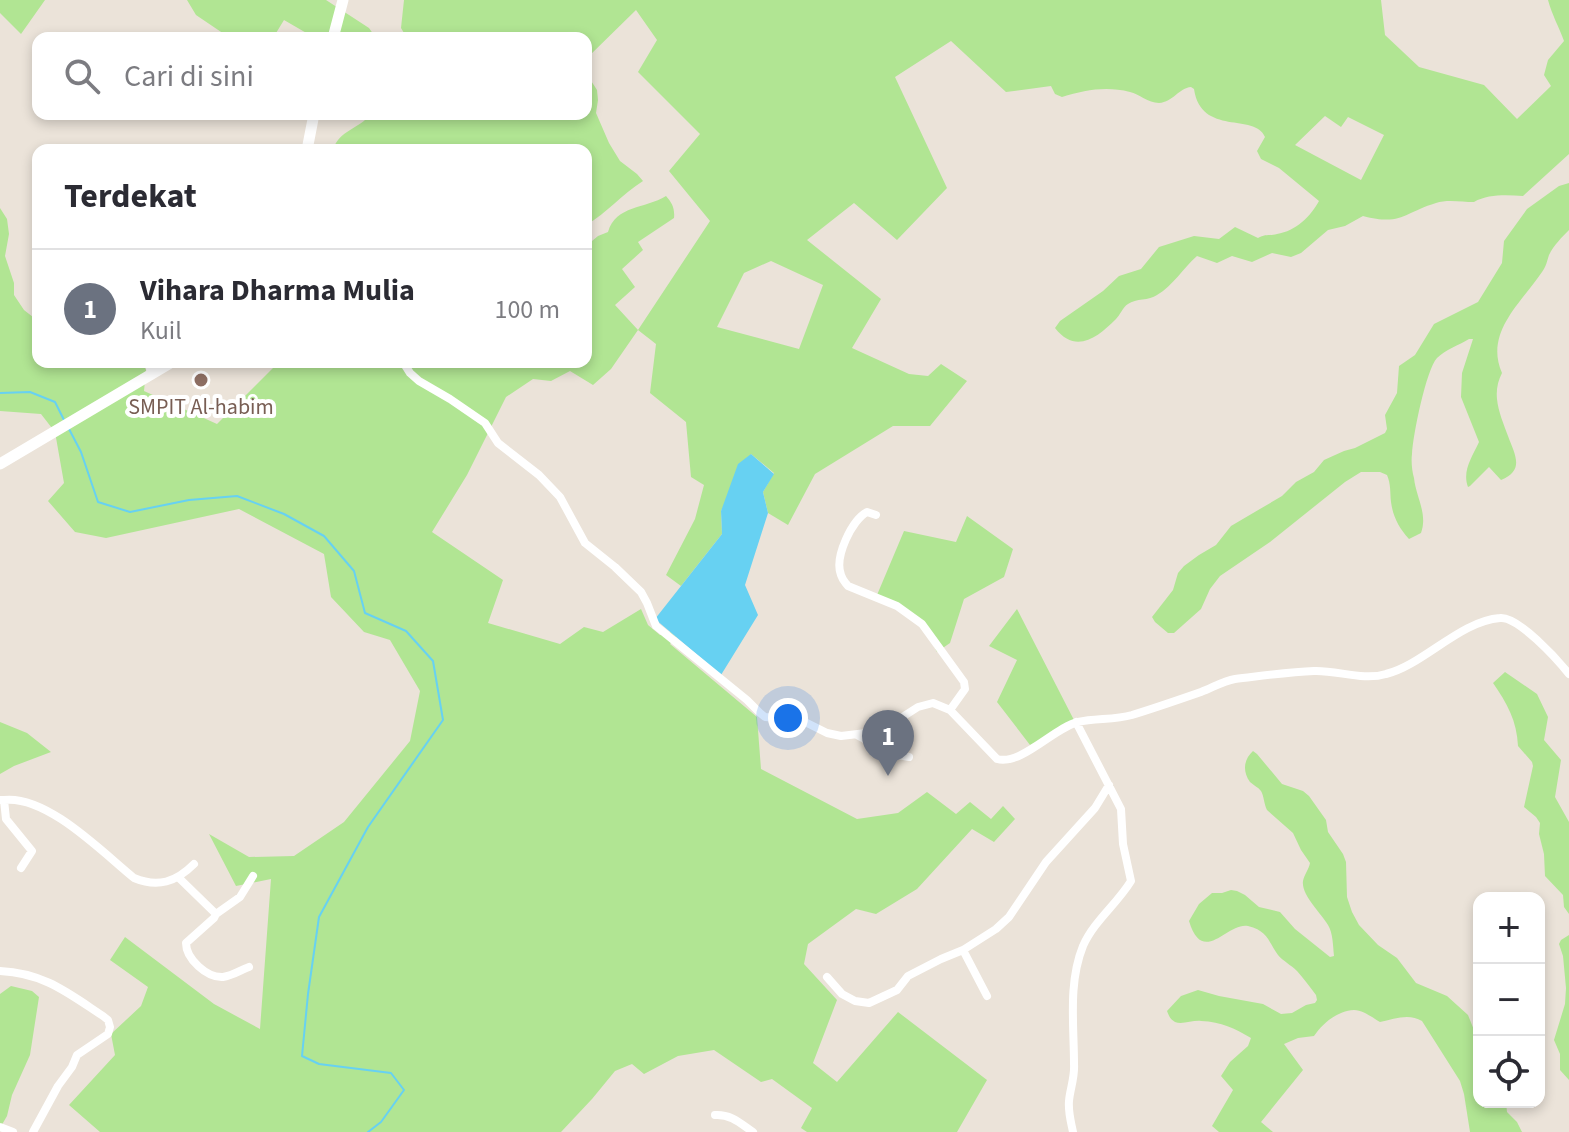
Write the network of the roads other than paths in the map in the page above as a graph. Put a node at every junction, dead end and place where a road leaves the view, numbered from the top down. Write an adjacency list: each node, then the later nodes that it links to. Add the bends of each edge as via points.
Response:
1 (343, 0): 2 (street)
2 (335, 32)
3 (313, 120): 4 (street)
4 (308, 144)
5 (150, 368): 7 (street)
6 (407, 368): 12 (street, via 485,423 498,443 545,481 585,543 641,592 656,626 760,713 801,720 835,735)
7 (0, 464)
8 (876, 515): 10 (street, via 859,516 839,556 839,572 848,586 897,606 922,624 964,682 965,689)
9 (1569, 674): 11 (street, via 1520,626 1501,617 1479,623 1385,675 1314,671 1230,680 1131,715)
10 (950, 710): 11 (street, via 1002,761); 12 (street, via 926,704 893,723)
11 (1076, 722): 14 (street)
12 (856, 735): 13 (street)
13 (909, 757)
14 (1109, 785): 21 (street, via 1009,917); 31 (street, via 1121,809 1131,881 1081,954 1072,1014)
15 (2, 800): 17 (street, via 6,819 32,851); 19 (street, via 55,814 143,882 161,884)
16 (194, 864): 19 (street)
17 (21, 868)
18 (253, 876): 20 (street, via 240,897)
19 (178, 877): 20 (street)
20 (216, 914): 22 (street, via 186,943 193,963 220,977)
21 (963, 950): 24 (street, via 908,976 897,990 869,1003 842,994); 25 (street)
22 (249, 967)
23 (0, 971): 29 (street, via 42,978 103,1016 110,1027 108,1034 77,1055)
24 (827, 977)
25 (987, 996)
26 (715, 1115): 30 (street, via 733,1117)
27 (0, 1127): 28 (street)
28 (13, 1132)
29 (33, 1132)
30 (753, 1132)
31 (1073, 1132)

